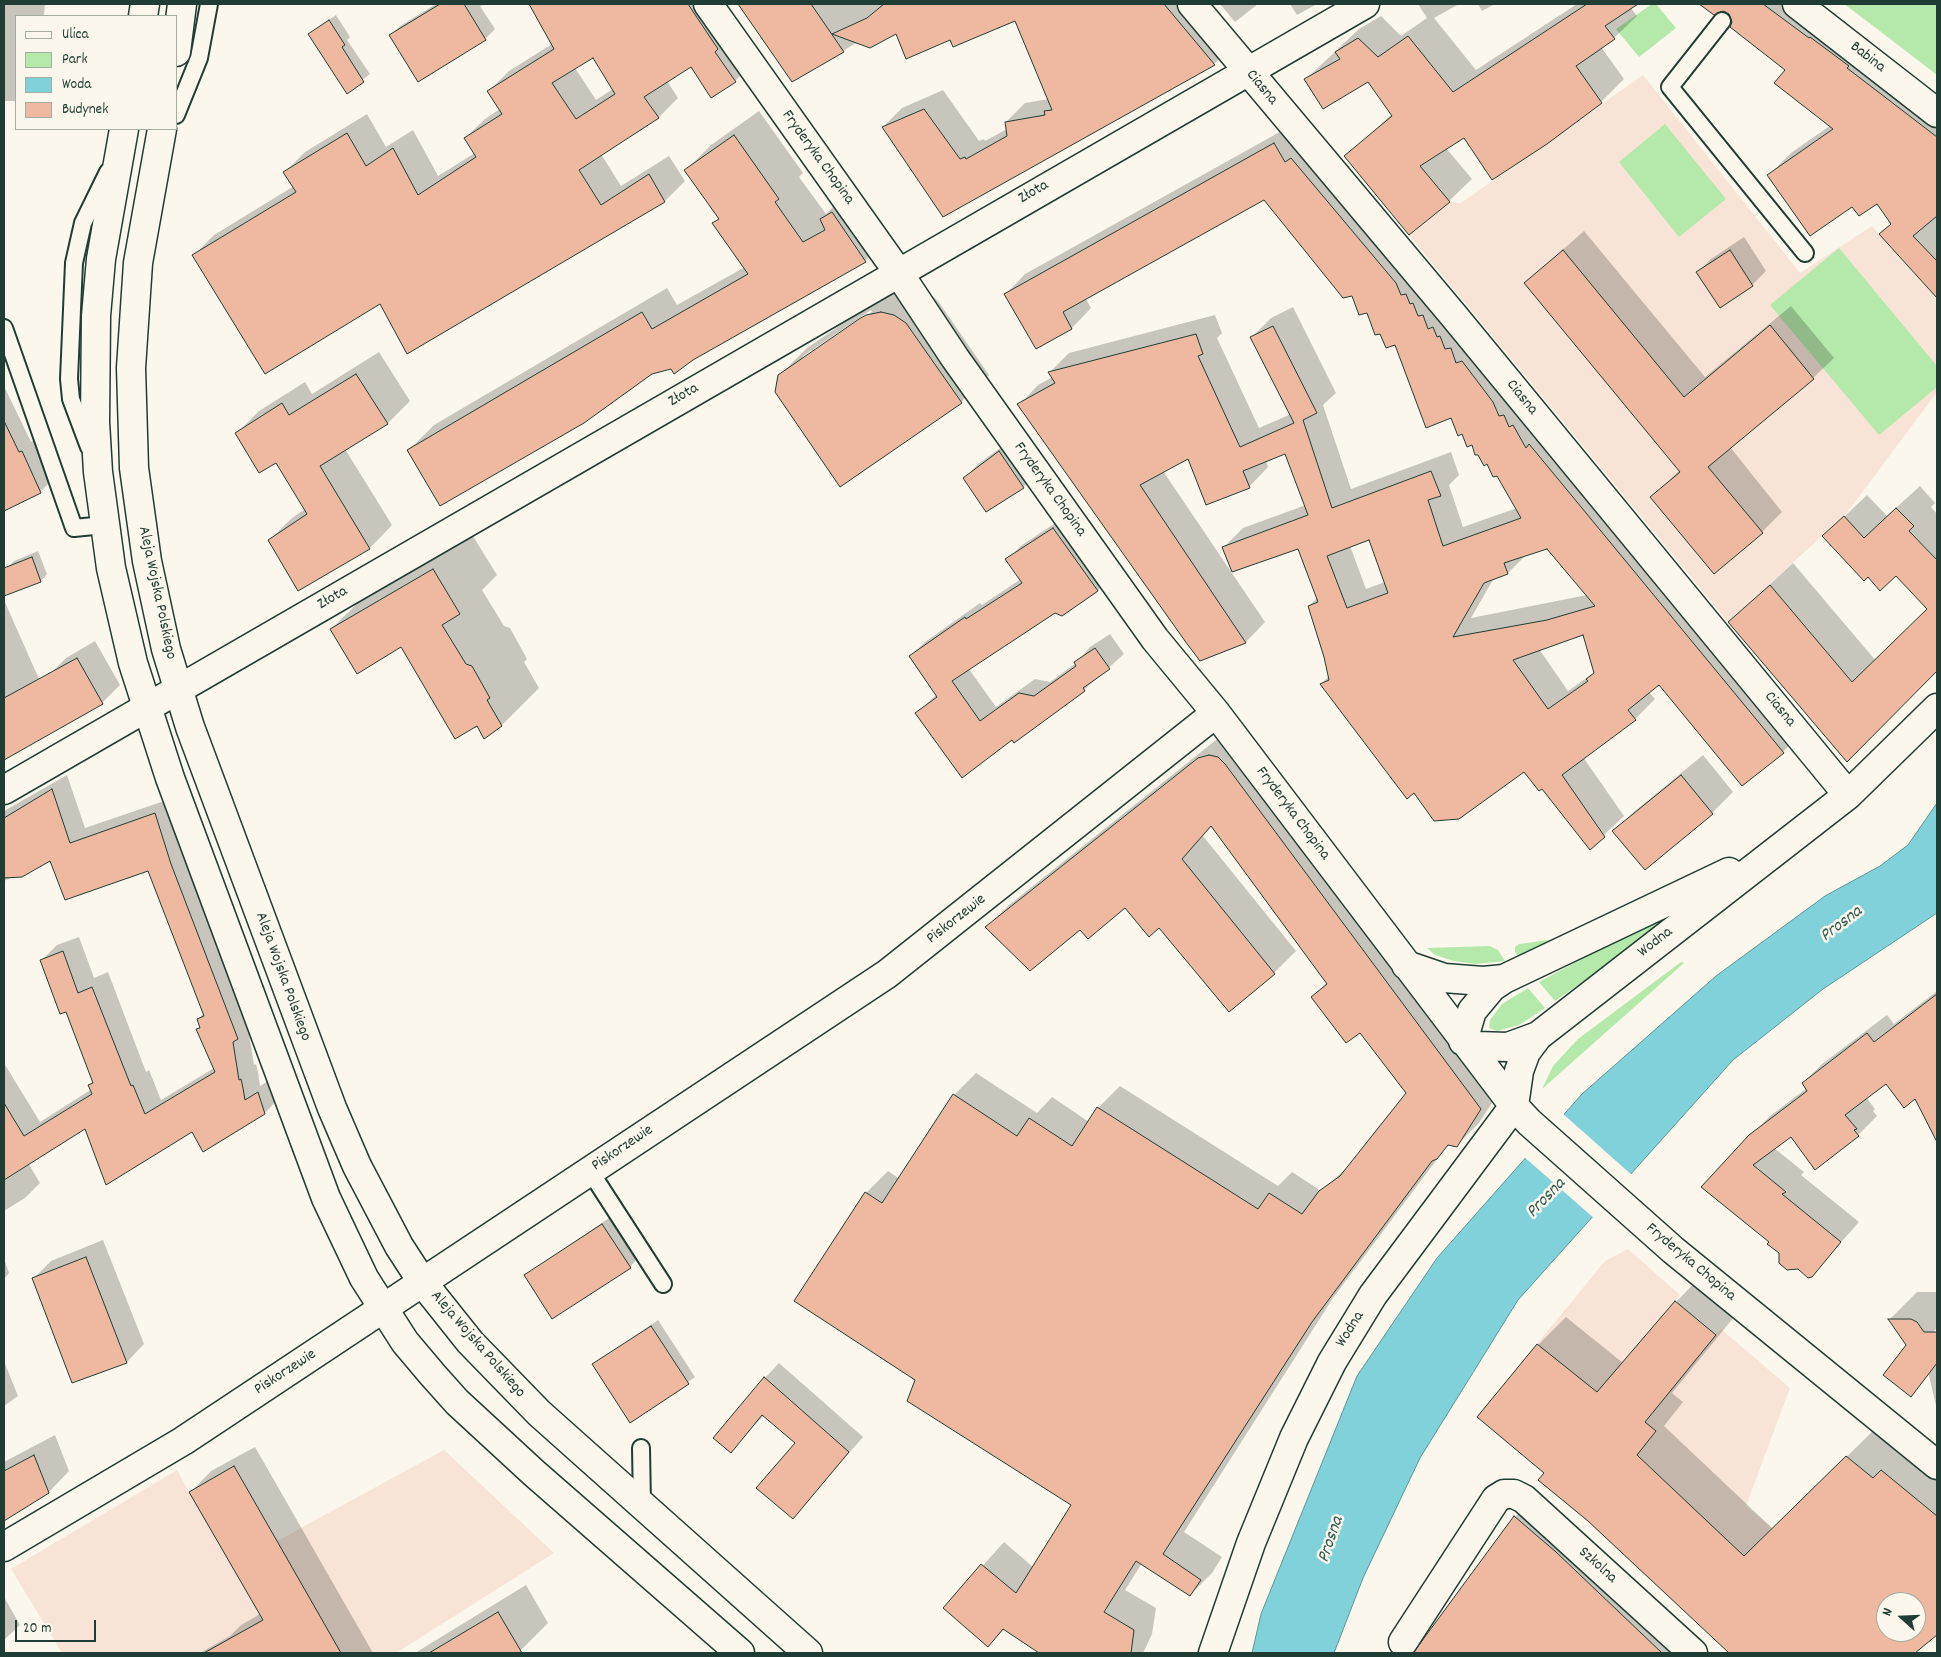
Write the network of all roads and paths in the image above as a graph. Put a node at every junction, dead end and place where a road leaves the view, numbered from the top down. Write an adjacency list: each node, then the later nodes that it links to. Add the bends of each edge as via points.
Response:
1 (182, 4): 8 (street)
2 (209, 4): 10 (lane, via 199,58)
3 (708, 4): 17 (street, Fryderyka Chopina)
4 (1192, 4): 9 (street, Ciasna)
5 (1365, 4): 9 (street, Złota)
6 (1797, 4): 11 (street, Babina)
7 (1722, 21): 16 (lane, via 1670,87)
8 (178, 36)
9 (1247, 72): 17 (street, Złota); 25 (street, Ciasna, via 1460,324)
10 (178, 110)
11 (1937, 113)
12 (162, 130): 15 (street, Aleja Wojska Polskiego)
13 (171, 130): 15 (lane)
14 (119, 134): 19 (street, via 96,316 95,422)
15 (154, 172): 20 (street, Aleja Wojska Polskiego, via 138,263 134,313 131,368 133,443 146,561)
16 (1805, 253)
17 (898, 272): 20 (street, Złota); 23 (street, Fryderyka Chopina, via 954,358 1155,639)
18 (4, 328): 19 (lane, via 74,528)
19 (104, 524): 21 (street, via 118,602)
20 (178, 689): 21 (street, Złota); 33 (street, Aleja Wojska Polskiego, via 332,1108 380,1211)
21 (146, 707): 24 (street, Złota); 35 (street, via 323,1189 345,1240)
22 (1937, 708): 25 (street, Wodna)
23 (1216, 713): 27 (street, Fryderyka Chopina); 32 (street, Piskorzewie, via 887,974)
24 (4, 790)
25 (1848, 795): 26 (street, Wodna)
26 (1775, 850): 28 (street, Wodna); 29 (street, Wodna)
27 (1406, 966): 28 (street, via 1453,980); 30 (street, Fryderyka Chopina)
28 (1504, 979): 30 (street, via 1492,987 1472,1011)
29 (1538, 1036): 30 (street, Wodna, via 1508,1047 1477,1046); 31 (street, Wodna, via 1526,1052 1519,1071)
30 (1463, 1041): 31 (street, Fryderyka Chopina)
31 (1521, 1114): 37 (street, Fryderyka Chopina, via 1627,1210); 43 (street, Wodna, via 1373,1295 1332,1362 1290,1446)
32 (590, 1171): 33 (street, Piskorzewie); 34 (lane)
33 (423, 1283): 35 (street, Piskorzewie); 38 (street, Aleja Wojska Polskiego, via 509,1384)
34 (662, 1284)
35 (383, 1309): 39 (street, Piskorzewie, via 182,1440); 41 (street, via 432,1374 486,1430)
36 (641, 1448): 38 (lane)
37 (1937, 1465)
38 (642, 1505): 42 (street, Aleja Wojska Polskiego)
39 (4, 1547)
40 (1403, 1642): 44 (street, Szkolna, via 1496,1499 1504,1494 1514,1494 1524,1499)
41 (740, 1653)
42 (808, 1653)
43 (1213, 1653)
44 (1693, 1653)

